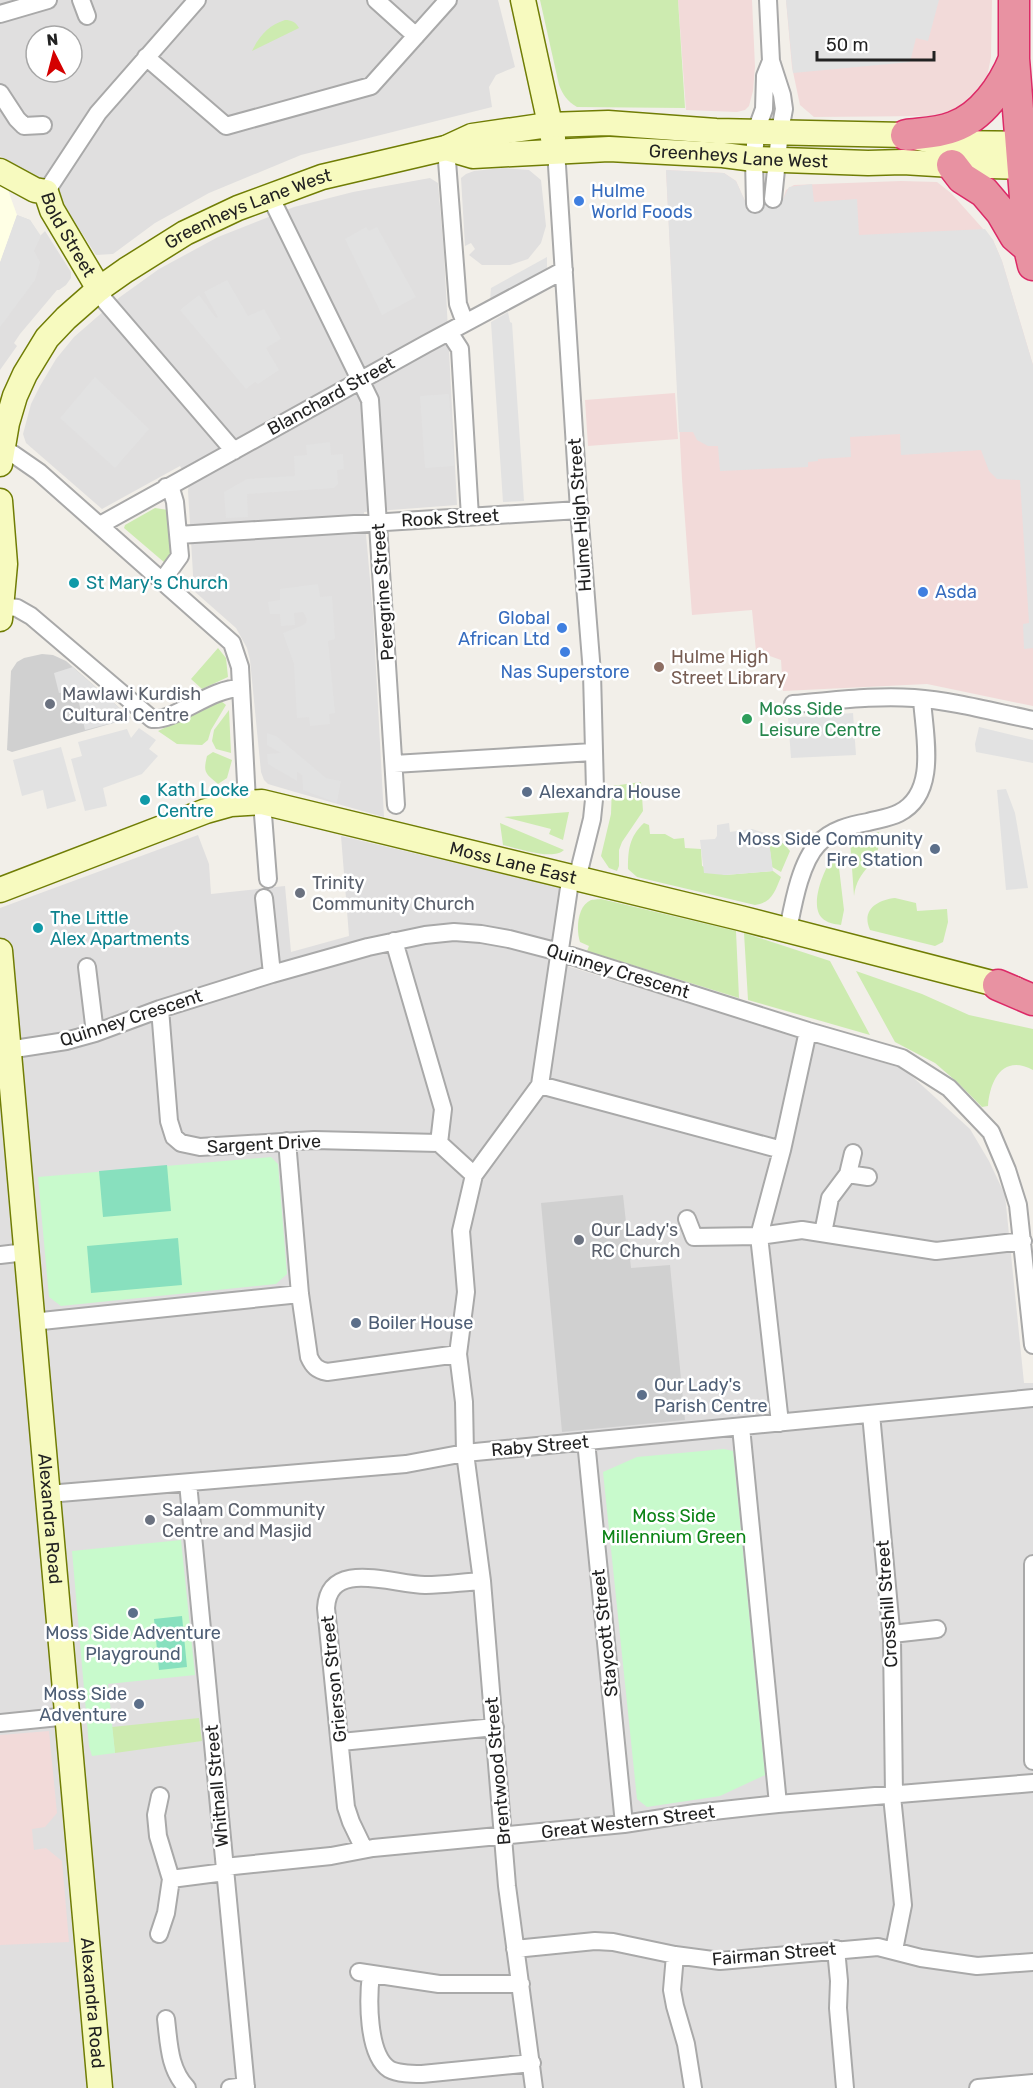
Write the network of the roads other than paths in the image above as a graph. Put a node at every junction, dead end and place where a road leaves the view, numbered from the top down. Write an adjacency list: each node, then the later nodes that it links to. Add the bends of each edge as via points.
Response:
1 (48, 0): 8 (street)
2 (197, 0): 10 (street)
3 (376, 0): 9 (street)
4 (448, 0): 9 (street)
5 (523, 0): 15 (street)
6 (768, 0): 12 (street)
7 (1014, 0): 11 (highway)
8 (0, 14)
9 (416, 36): 10 (street, via 371,86 226,126)
10 (146, 57): 24 (street, via 98,113)
11 (1014, 59): 17 (highway, via 1001,85 974,115 953,128); 20 (highway)
12 (771, 60): 16 (street, via 765,76); 16 (street, via 784,110)
13 (2, 90): 14 (street, via 24,126)
14 (43, 125)
15 (549, 125): 16 (street, Greenheys Lane West, via 608,123); 18 (street, Greenheys Lane West, via 472,136); 19 (street)
16 (768, 131): 17 (street, Greenheys Lane West); 21 (street); 21 (street)
17 (906, 135): 20 (street, Greenheys Lane West)
18 (446, 148): 19 (street, Greenheys Lane West, via 474,156); 25 (street, Greenheys Lane West, via 347,170); 31 (street, via 458,304)
19 (556, 150): 21 (street, Greenheys Lane West, via 609,149); 29 (street, Hulme High Street)
20 (1028, 157): 22 (street, Greenheys Lane West); 28 (highway)
21 (765, 160): 22 (street, Greenheys Lane West); 26 (street); 27 (street)
22 (952, 165): 28 (highway, via 962,178 984,192)
23 (0, 171): 24 (street, Bold Street)
24 (46, 192): 30 (street, Bold Street, via 52,210)
25 (270, 196): 30 (street, Greenheys Lane West, via 185,233); 33 (street, Peregrine Street)
26 (774, 200)
27 (755, 204)
28 (1031, 256)
29 (564, 270): 31 (street, Blanchard Street); 38 (street, Hulme High Street)
30 (99, 290): 34 (street); 35 (street, Greenheys Lane West, via 46,338 35,355 15,396)
31 (465, 323): 32 (street, Blanchard Street)
32 (449, 332): 33 (street, Blanchard Street); 39 (street, via 460,349)
33 (362, 380): 34 (street, Blanchard Street); 40 (street, Peregrine Street, via 370,400)
34 (234, 451): 36 (street, Blanchard Street)
35 (1, 458): 41 (street, via 13,454)
36 (166, 488): 41 (street, Blanchard Street); 42 (street, via 175,500)
37 (0, 501): 44 (street, via 5,564)
38 (579, 510): 39 (street, Rook Street); 49 (street, Hulme High Street, via 592,673)
39 (470, 517): 40 (street, Rook Street)
40 (378, 522): 42 (street, Rook Street); 50 (street, Peregrine Street)
41 (100, 525): 43 (street)
42 (178, 536): 43 (street, via 179,559)
43 (162, 581): 45 (street, via 232,643 240,667)
44 (1, 612): 45 (street, via 17,609 31,616 152,718 166,717 223,690)
45 (241, 688): 51 (street)
46 (922, 699): 47 (street); 48 (street); 57 (street, via 926,760 919,793 897,814 846,826 819,843 802,876)
47 (793, 704)
48 (1033, 720)
49 (593, 752): 50 (street); 53 (street, Hulme High Street, via 594,812)
50 (393, 764): 52 (street, Peregrine Street)
51 (255, 802): 53 (street, Moss Lane East); 54 (street); 55 (street, Moss Lane East, via 206,812)
52 (396, 805)
53 (575, 878): 57 (street, Moss Lane East); 60 (street, Hulme High Street, via 569,888)
54 (268, 879)
55 (0, 890)
56 (264, 898): 62 (street)
57 (788, 930): 64 (street, Moss Lane East)
58 (394, 941): 60 (street, Quinney Crescent, via 454,932 509,939); 62 (street, Quinney Crescent); 73 (street, via 443,1109)
59 (0, 951): 70 (street, Alexandra Road)
60 (559, 952): 68 (street, Quinney Crescent); 71 (street, Hulme High Street)
61 (87, 967): 69 (street)
62 (272, 974): 67 (street, Quinney Crescent)
63 (1033, 983): 64 (highway)
64 (998, 985): 65 (street, Moss Lane East); 66 (highway)
65 (1033, 993)
66 (1033, 1000)
67 (160, 1009): 69 (street, Quinney Crescent); 72 (street, Sargent Drive, via 169,1121 174,1137 181,1143 200,1147)
68 (808, 1031): 74 (street); 82 (street, Quinney Crescent, via 902,1058 949,1088 991,1132 1018,1205)
69 (95, 1033): 70 (street, Quinney Crescent)
70 (8, 1050): 83 (street, Alexandra Road)
71 (540, 1085): 74 (street); 76 (street)
72 (287, 1141): 73 (street, Sargent Drive); 85 (street)
73 (439, 1143): 76 (street)
74 (782, 1150): 81 (street)
75 (853, 1154): 77 (street)
76 (474, 1174): 88 (street, Brentwood Street, via 461,1231 466,1292)
77 (848, 1174): 78 (street); 80 (street, via 830,1197)
78 (868, 1177)
79 (687, 1219): 81 (street, via 694,1237)
80 (823, 1233): 81 (street, via 802,1230); 82 (street, via 936,1251)
81 (759, 1236): 91 (street)
82 (1023, 1241): 87 (street, Quinney Crescent)
83 (26, 1252): 84 (street); 86 (street, Alexandra Road)
84 (0, 1255)
85 (300, 1294): 86 (street); 88 (street, via 309,1357 319,1370)
86 (33, 1322): 96 (street, Alexandra Road)
87 (1033, 1345)
88 (458, 1354): 94 (street, Brentwood Street)
89 (1033, 1398): 90 (street, Raby Street)
90 (871, 1414): 91 (street, Raby Street); 100 (street, Crosshill Street)
91 (780, 1423): 92 (street, Raby Street)
92 (741, 1427): 93 (street, Raby Street); 109 (street)
93 (586, 1441): 94 (street, Raby Street); 110 (street, Staycott Street)
94 (465, 1453): 95 (street, Raby Street, via 406,1464); 98 (street, Brentwood Street)
95 (188, 1483): 96 (street, Raby Street); 113 (street, Whitnall Street)
96 (48, 1494): 101 (street, Alexandra Road)
97 (1033, 1564): 105 (street)
98 (482, 1581): 103 (street, Brentwood Street); 104 (street, Grierson Street, via 424,1586 356,1577 340,1581 330,1592 326,1608)
99 (938, 1629): 100 (street)
100 (892, 1634): 107 (street, Crosshill Street)
101 (69, 1716): 102 (street); 125 (street, Alexandra Road)
102 (0, 1723)
103 (495, 1727): 104 (street); 111 (street, Brentwood Street)
104 (341, 1742): 112 (street, Grierson Street, via 346,1807)
105 (1033, 1761)
106 (1033, 1783): 107 (street, Great Western Street)
107 (893, 1795): 109 (street, Great Western Street); 118 (street, Crosshill Street, via 903,1905)
108 (160, 1796): 114 (street, via 156,1815 158,1836)
109 (778, 1804): 110 (street, Great Western Street)
110 (624, 1824): 111 (street, Great Western Street)
111 (504, 1836): 112 (street, Great Western Street); 116 (street, Brentwood Street)
112 (364, 1850): 113 (street, Great Western Street)
113 (224, 1870): 114 (street, Great Western Street); 127 (street, Whitnall Street)
114 (171, 1879): 115 (street)
115 (159, 1934)
116 (515, 1948): 119 (street, Fairman Street, via 595,1941); 121 (street, Brentwood Street)
117 (836, 1949): 118 (street, Fairman Street); 119 (street, Fairman Street, via 720,1961); 130 (street)
118 (894, 1950): 120 (street, Fairman Street, via 977,1966)
119 (675, 1955): 129 (street, via 672,1990)
120 (1033, 1962)
121 (521, 1984): 123 (street, Brentwood Street); 123 (street, via 439,1984 365,1973 375,2050 390,2070 422,2074)
122 (166, 2019): 126 (street, via 175,2071)
123 (532, 2063): 128 (street, Brentwood Street)
124 (1033, 2082): 131 (street)
125 (100, 2088)
126 (186, 2088)
127 (241, 2088)
128 (534, 2088)
129 (693, 2088)
130 (845, 2088)
131 (978, 2088)

